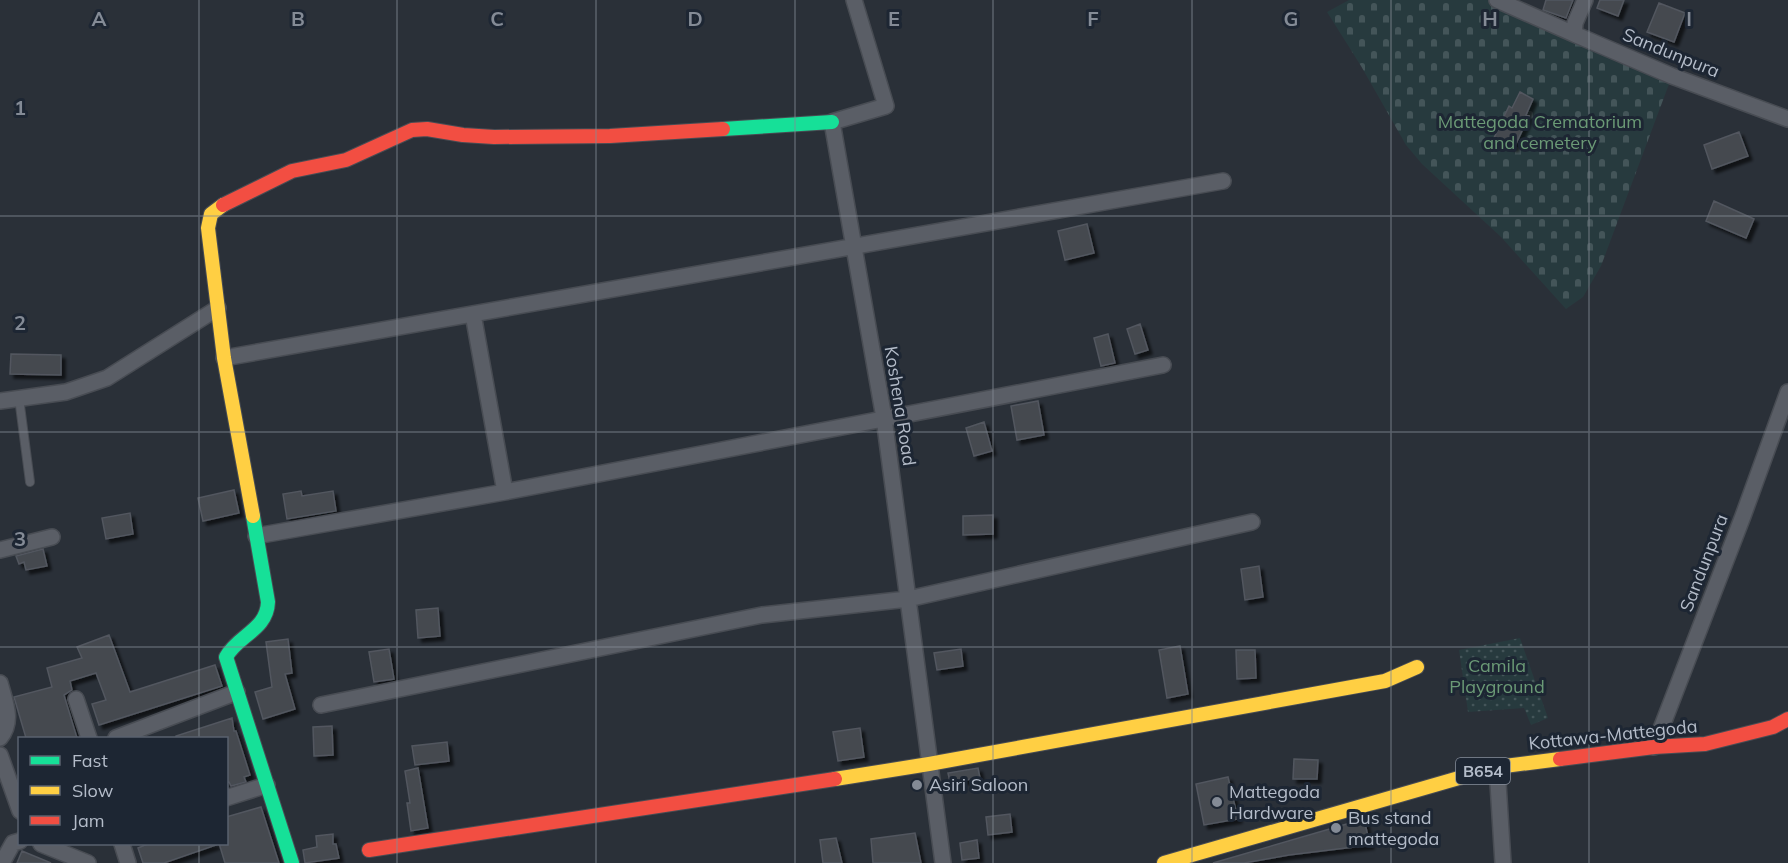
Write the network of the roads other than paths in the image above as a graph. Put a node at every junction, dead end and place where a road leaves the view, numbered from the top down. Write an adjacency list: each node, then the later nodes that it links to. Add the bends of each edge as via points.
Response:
1 (854, 0): 6 (street, via 886,106)
2 (1497, 0): 4 (street, Sandunpura)
3 (1585, 0): 4 (street)
4 (1574, 34): 5 (street, Sandunpura)
5 (1788, 119)
6 (832, 122): 8 (street, Koshena Road); 9 (street, via 610,136 483,136 412,130 346,160 292,171 218,207 211,214 208,228)
7 (1223, 181): 8 (street)
8 (854, 247): 10 (street); 16 (street, Koshena Road)
9 (218, 308): 11 (street); 14 (street, via 107,378 66,392)
10 (473, 314): 11 (street); 18 (street)
11 (224, 358): 21 (street)
12 (1164, 365): 16 (street)
13 (1788, 392): 33 (street, Sandunpura)
14 (19, 398): 15 (street); 17 (lane)
15 (0, 401)
16 (884, 418): 18 (street); 23 (street, Koshena Road)
17 (30, 482)
18 (505, 492): 21 (street)
19 (1252, 522): 23 (street)
20 (52, 537): 22 (street)
21 (256, 537): 26 (street, via 268,602 266,617 245,639 228,649 226,657)
22 (0, 550)
23 (908, 599): 28 (street, via 762,615); 35 (street, Koshena Road)
24 (1417, 667): 35 (street, via 1385,681)
25 (0, 683): 32 (street, via 9,723)
26 (237, 692): 31 (street); 37 (street)
27 (76, 699): 30 (street)
28 (321, 705)
29 (1788, 719): 33 (street, Kottawa-Mattegoda / B654, via 1773,727 1705,744)
30 (89, 737)
31 (119, 737)
32 (0, 738)
33 (1654, 747): 36 (street, Kottawa-Mattegoda / B654)
34 (0, 755): 39 (street)
35 (929, 764): 43 (street); 48 (street, Koshena Road)
36 (1497, 767): 49 (street, Kottawa-Mattegoda / B654); 50 (street)
37 (267, 785): 38 (street); 47 (street)
38 (228, 797)
39 (18, 805)
40 (18, 842): 44 (street, via 13,843)
41 (45, 845): 45 (street)
42 (123, 845): 46 (street)
43 (369, 850)
44 (2, 863)
45 (88, 863)
46 (128, 863)
47 (292, 863)
48 (943, 863)
49 (1164, 863)
50 (1503, 863)

